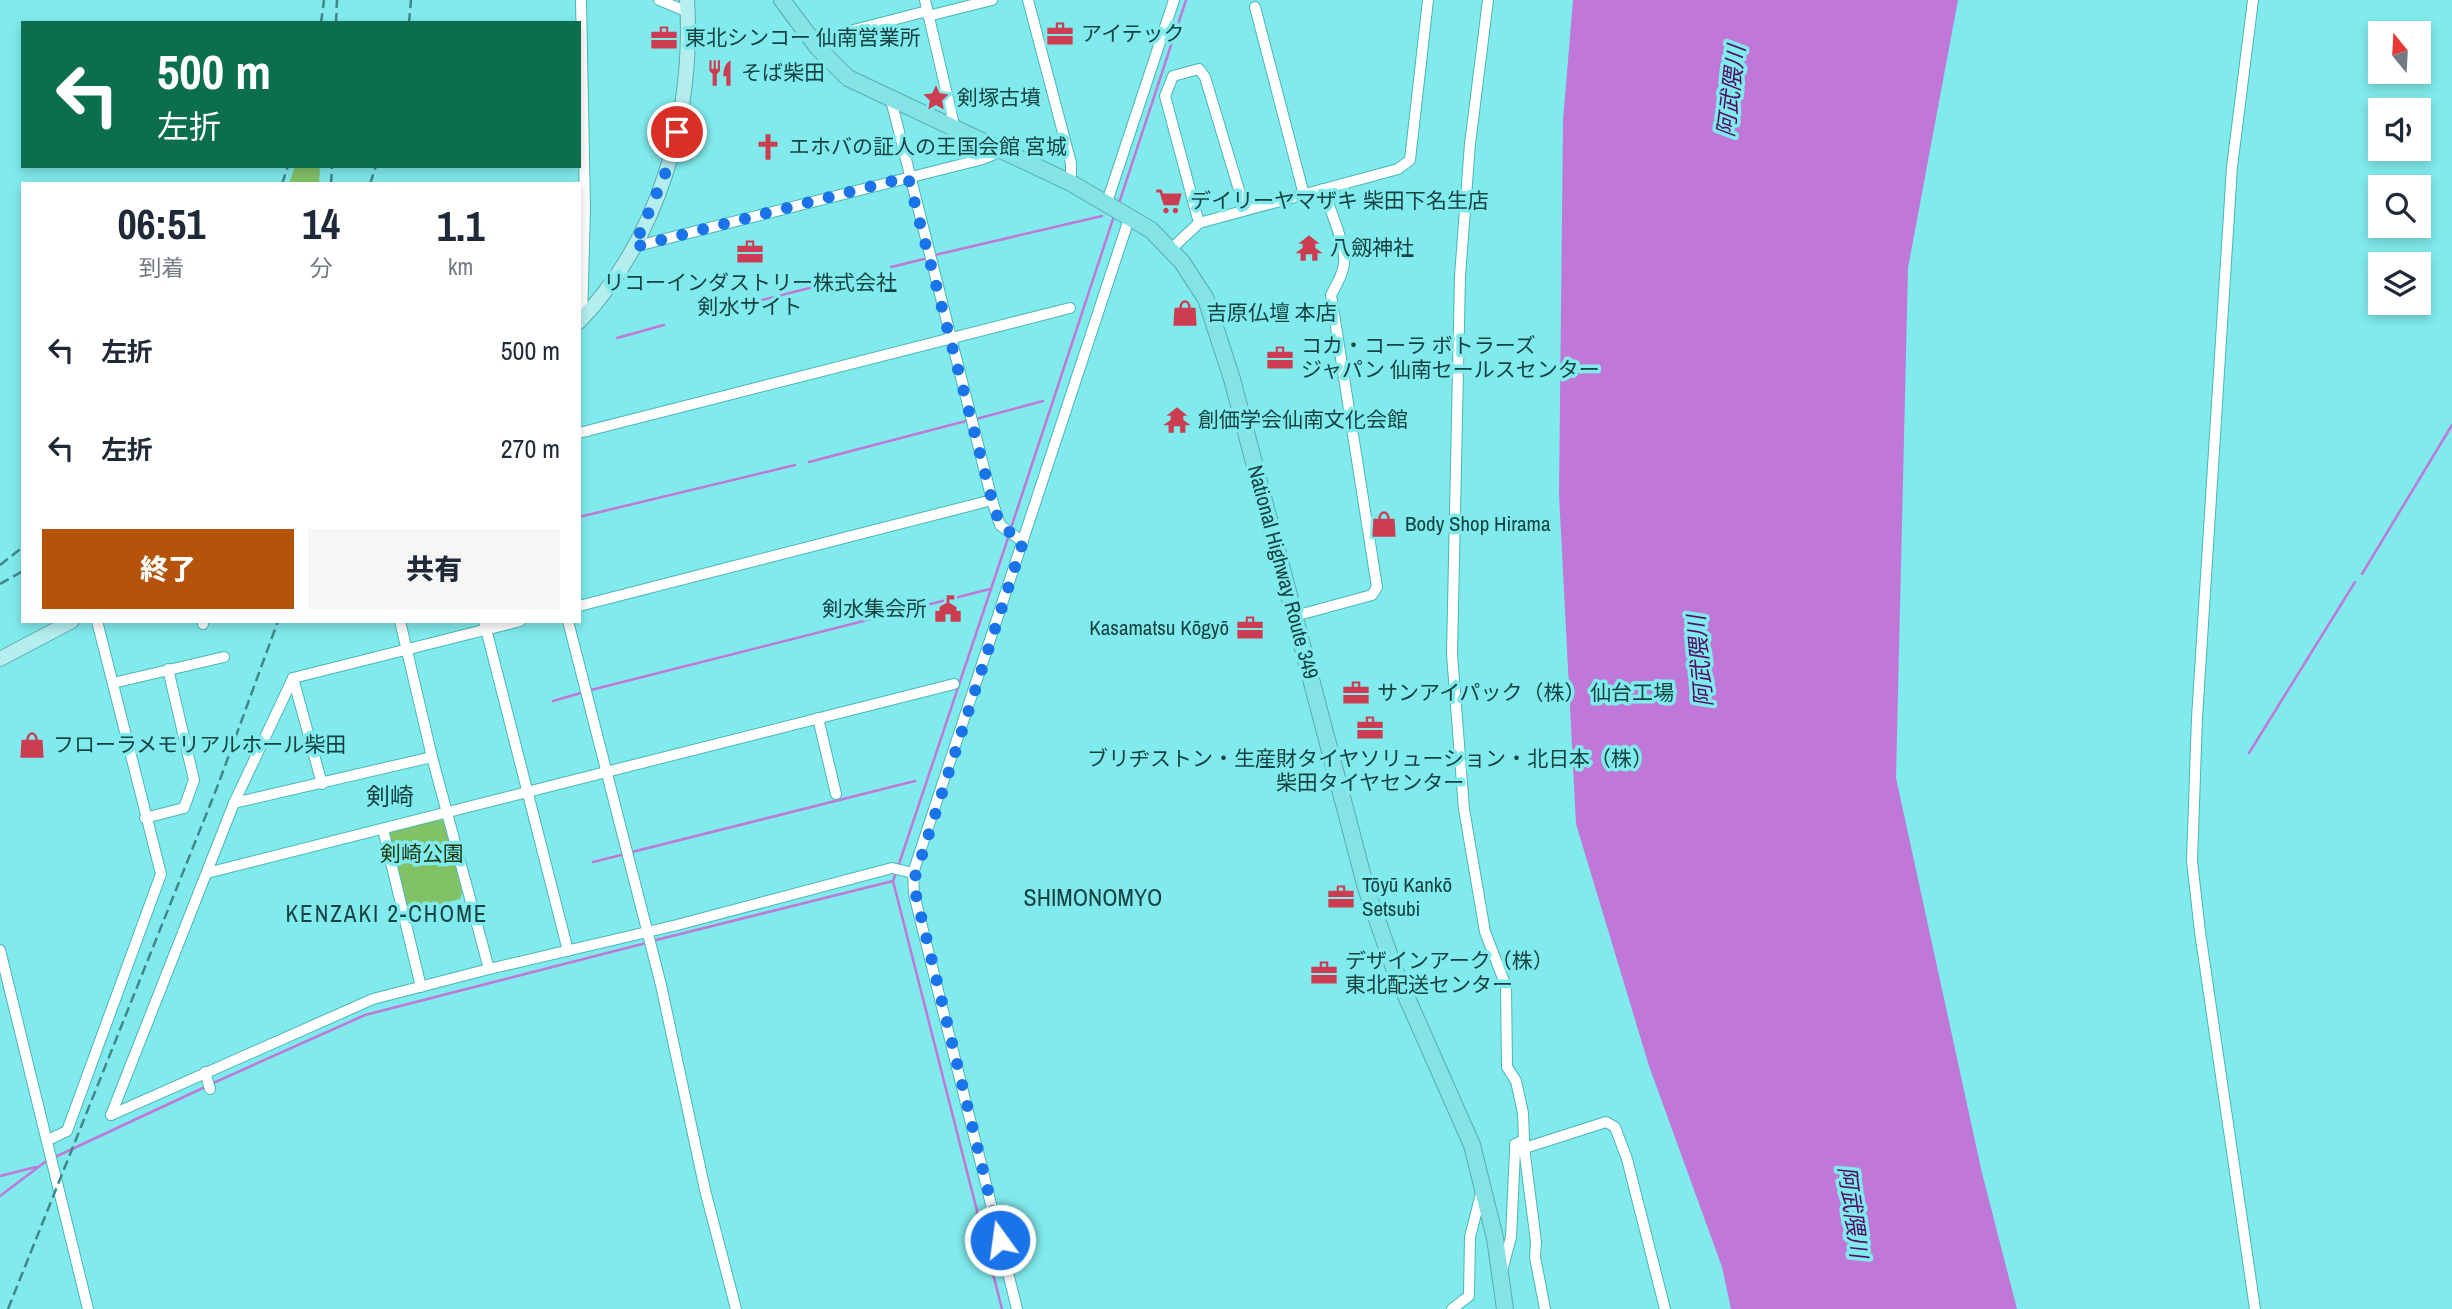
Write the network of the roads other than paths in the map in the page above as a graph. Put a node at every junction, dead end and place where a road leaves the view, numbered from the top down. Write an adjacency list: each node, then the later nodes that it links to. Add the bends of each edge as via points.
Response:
1 (581, 0): 28 (street, via 585,208)
2 (659, 0): 10 (street)
3 (782, 0): 13 (highway, National Highway Route 349)
4 (992, 0): 12 (street)
5 (1028, 0): 18 (street, via 1071,163)
6 (1174, 0): 21 (street)
7 (1428, 0): 19 (street, via 1410,160 1398,169)
8 (1488, 0): 68 (street, via 1460,276 1452,654 1468,833 1485,932 1506,986 1507,1067 1516,1081 1523,1112 1524,1140 1515,1144)
9 (2253, 0): 78 (street, via 2232,167 2192,861)
10 (687, 6): 25 (main road, via 687,71 677,132 670,162)
11 (1255, 7): 20 (street)
12 (926, 9): 13 (street, via 846,32); 15 (street)
13 (818, 48): 14 (highway, National Highway Route 349, via 848,78)
14 (891, 100): 15 (highway, National Highway Route 349); 17 (street)
15 (955, 129): 16 (highway, National Highway Route 349)
16 (1002, 151): 17 (street); 18 (highway, National Highway Route 349)
17 (908, 177): 25 (street); 29 (street)
18 (1071, 183): 21 (highway, National Highway Route 349)
19 (1323, 189): 20 (street); 34 (street, via 1343,244 1344,264 1331,295 1377,587 1372,595)
20 (1304, 195): 22 (street)
21 (1109, 203): 23 (highway, National Highway Route 349)
22 (1245, 210): 24 (street); 24 (street, via 1205,77 1199,69 1173,76 1165,96)
23 (1128, 214): 26 (highway, National Highway Route 349); 32 (street)
24 (1199, 223): 26 (street)
25 (634, 247): 28 (main road)
26 (1171, 249): 34 (highway, National Highway Route 349, via 1191,274 1214,318)
27 (1070, 307): 29 (street)
28 (581, 321)
29 (951, 337): 30 (street); 31 (street)
30 (581, 432)
31 (992, 500): 32 (street, via 1000,525); 33 (street)
32 (1021, 542): 59 (street)
33 (581, 605)
34 (1295, 616): 69 (highway, National Highway Route 349, via 1369,897 1410,1009 1466,1128)
35 (68, 623): 43 (main road)
36 (98, 623): 46 (street)
37 (401, 623): 41 (street)
38 (502, 623): 40 (street)
39 (569, 623): 50 (street)
40 (485, 625): 41 (street); 52 (street)
41 (407, 648): 45 (street); 49 (street)
42 (224, 657): 44 (street)
43 (0, 659)
44 (168, 668): 46 (street); 56 (street, via 194,780 184,808)
45 (293, 678): 51 (street); 54 (street)
46 (113, 682): 56 (street)
47 (954, 684): 48 (street)
48 (818, 718): 50 (street); 53 (street)
49 (432, 757): 51 (street); 55 (street)
50 (607, 772): 52 (street); 60 (street)
51 (322, 784): 54 (street)
52 (529, 792): 55 (street); 62 (street)
53 (836, 794)
54 (234, 803): 58 (street)
55 (448, 812): 57 (street); 63 (street)
56 (145, 818): 67 (street, via 161,874 67,1131)
57 (383, 830): 58 (street); 64 (street)
58 (207, 873): 65 (street, via 111,1115)
59 (910, 873): 60 (street, via 892,869); 73 (street)
60 (648, 937): 62 (street); 72 (street)
61 (0, 950): 67 (street)
62 (568, 951): 63 (street)
63 (489, 969): 64 (street)
64 (421, 987): 65 (street, via 364,1002)
65 (205, 1072): 66 (street)
66 (210, 1089)
67 (48, 1140): 71 (street)
68 (1520, 1149): 70 (street, via 1511,1237); 76 (street); 77 (street, via 1606,1122 1615,1127)
69 (1484, 1188): 70 (highway, National Highway Route 349); 74 (street, via 1470,1237 1469,1296)
70 (1500, 1276): 75 (highway, National Highway Route 349)
71 (88, 1309)
72 (736, 1309)
73 (1017, 1309)
74 (1452, 1309)
75 (1505, 1309)
76 (1545, 1309)
77 (1665, 1309)
78 (2255, 1309)

